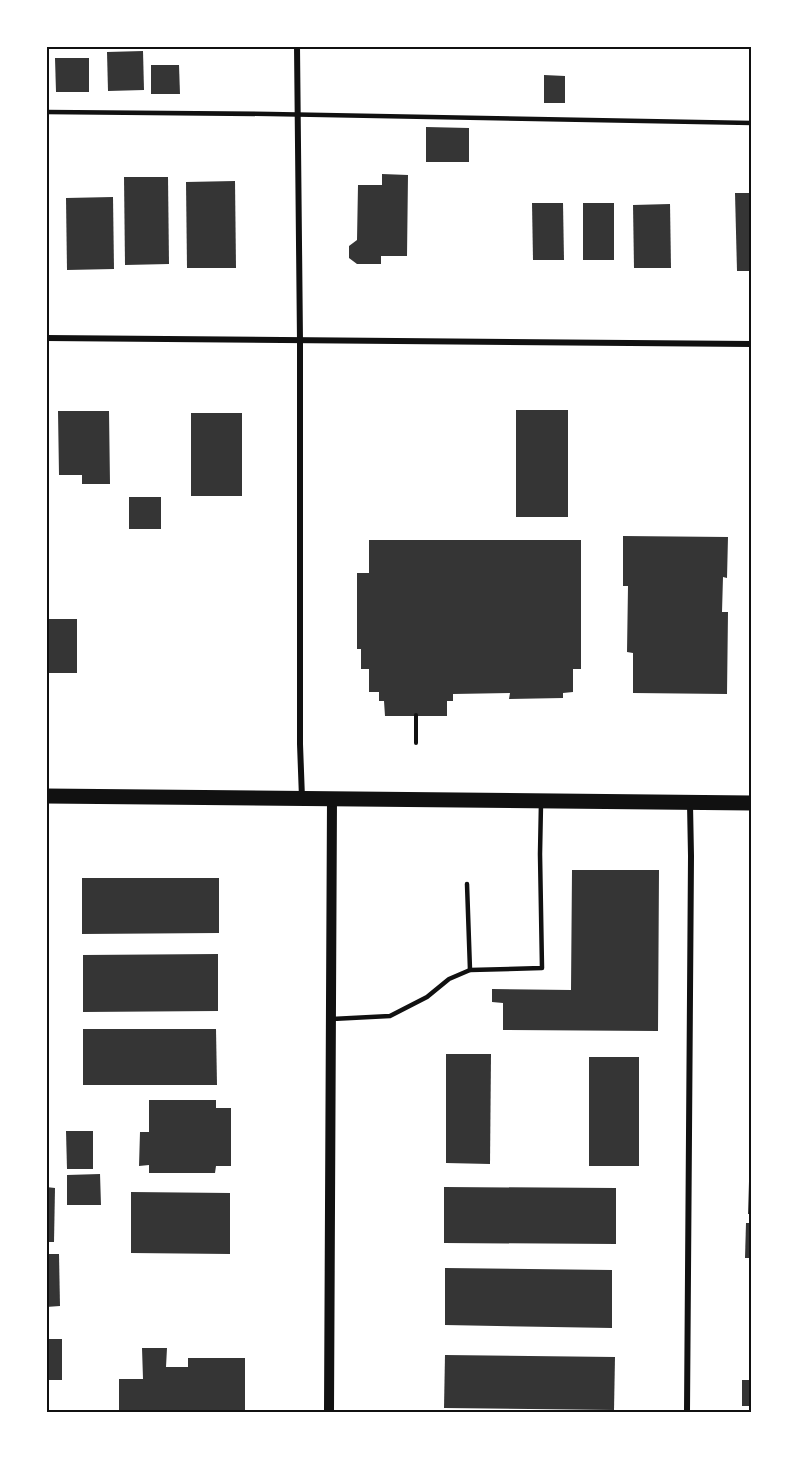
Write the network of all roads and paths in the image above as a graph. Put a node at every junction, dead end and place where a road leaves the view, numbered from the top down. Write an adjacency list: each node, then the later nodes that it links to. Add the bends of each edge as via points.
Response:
1 (297, 46): 3 (street)
2 (46, 112): 3 (lane)
3 (298, 115): 4 (lane); 6 (street)
4 (752, 123)
5 (46, 338): 6 (street)
6 (300, 340): 7 (street); 11 (street)
7 (752, 344)
8 (416, 715): 9 (path)
9 (416, 743)
10 (46, 796): 11 (main road)
11 (302, 799): 12 (main road)
12 (332, 799): 13 (main road); 18 (street)
13 (541, 801): 14 (main road); 17 (lane, via 542,968)
14 (690, 802): 15 (main road); 20 (street)
15 (752, 803)
16 (467, 884): 17 (lane)
17 (470, 970): 18 (lane, via 390,1016)
18 (332, 1018): 19 (street)
19 (330, 1413)
20 (687, 1413)

